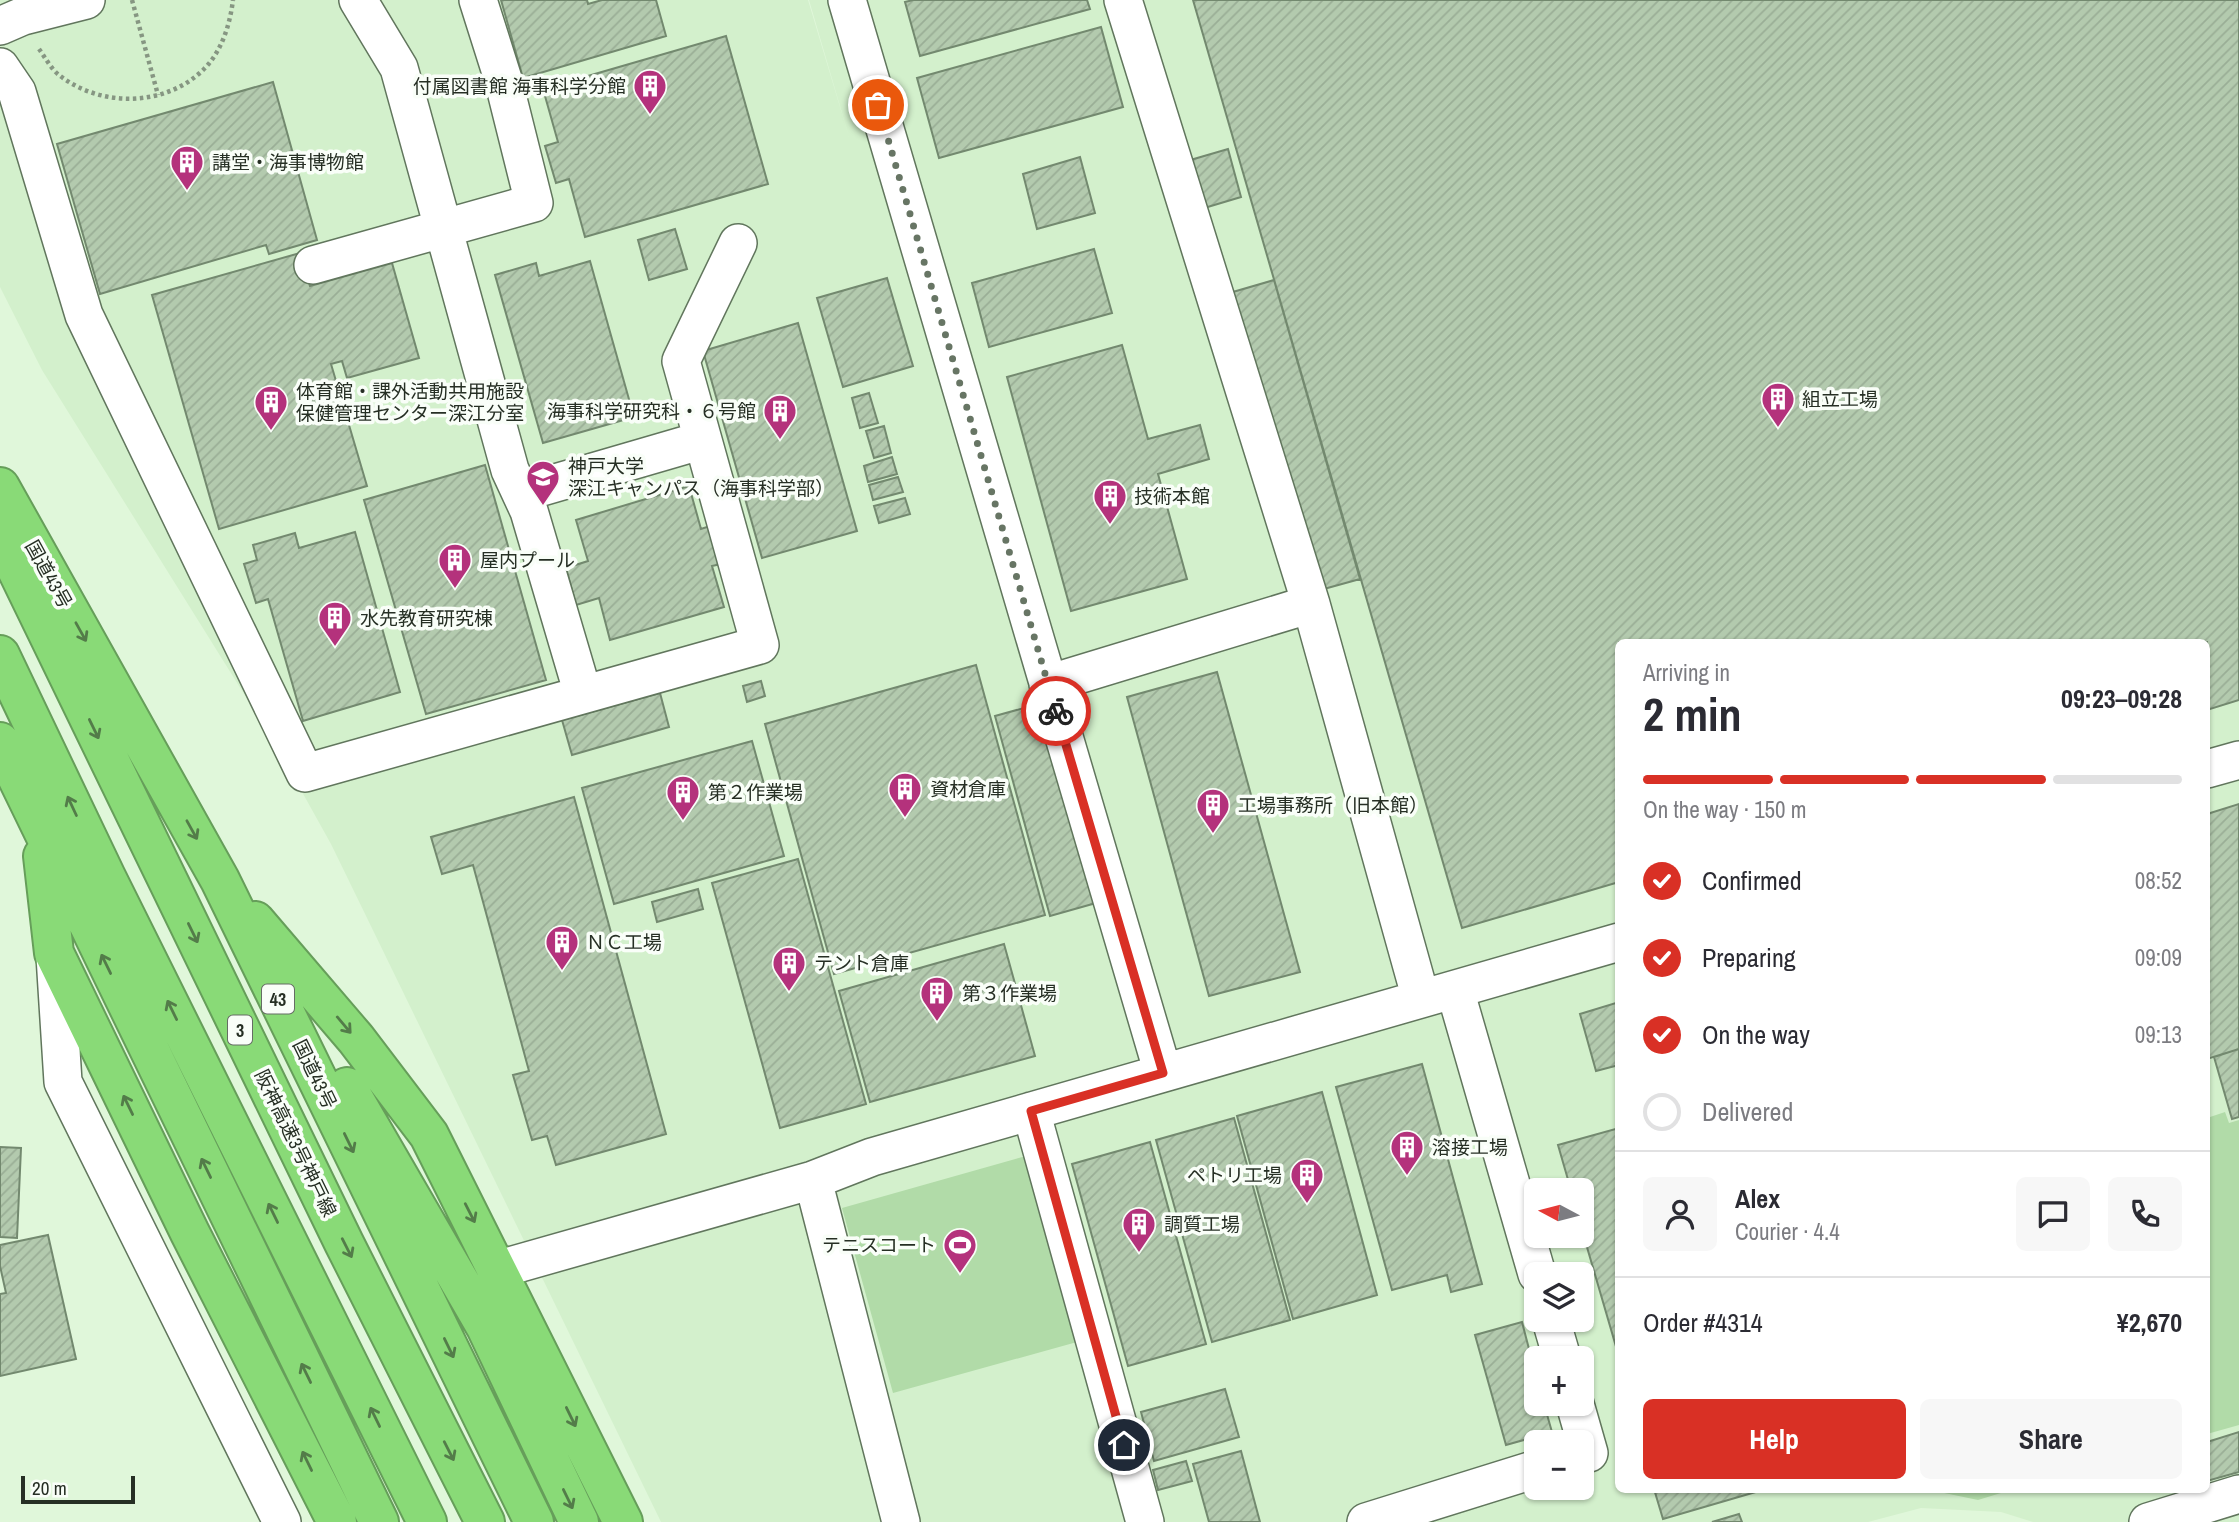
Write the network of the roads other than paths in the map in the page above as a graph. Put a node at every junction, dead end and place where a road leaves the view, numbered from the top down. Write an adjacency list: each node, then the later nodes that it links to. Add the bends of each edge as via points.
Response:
1 (86, 0): 6 (street)
2 (358, 0): 8 (street, via 399,68)
3 (478, 0): 8 (street, via 534,203)
4 (847, 0): 17 (street)
5 (1122, 0): 15 (street)
6 (12, 21)
7 (0, 67): 18 (street, via 17,92 84,316 305,773)
8 (443, 228): 10 (street); 13 (street, via 510,470)
9 (738, 243): 11 (street, via 681,361)
10 (313, 265)
11 (703, 440): 13 (street); 18 (street, via 760,645)
12 (0, 487): 23 (highway, 国道43号 / 43, one-way to 23)
13 (521, 494): 18 (street)
14 (0, 535): 40 (highway, 阪神高速3号神戸線 / 3, one-way to 40)
15 (1311, 604): 17 (street); 26 (street)
16 (0, 655): 39 (highway, one-way to 16)
17 (1048, 684): 27 (street)
18 (583, 694)
19 (0, 742): 22 (highway)
20 (2239, 760): 21 (street)
21 (2210, 768)
22 (40, 827): 25 (highway); 38 (highway, one-way to 22)
23 (220, 880): 31 (highway, one-way to 31, via 356,1039 429,1135); 41 (highway, 国道43号 / 43, one-way to 41); 42 (highway, one-way to 42, via 486,1327)
24 (1615, 943): 26 (street)
25 (54, 953): 36 (street, via 63,1082); 37 (highway, one-way to 25)
26 (1438, 995): 27 (street); 30 (street)
27 (1163, 1073): 28 (street)
28 (1031, 1111): 29 (street, via 872,1157); 45 (street)
29 (813, 1180): 31 (street); 44 (street)
30 (1533, 1262)
31 (499, 1269): 43 (highway, one-way to 43)
32 (1581, 1416): 33 (street)
33 (1597, 1450)
34 (1524, 1473): 46 (street)
35 (2239, 1494): 47 (street)
36 (282, 1522)
37 (337, 1522)
38 (379, 1522)
39 (427, 1522)
40 (485, 1522)
41 (534, 1522)
42 (579, 1522)
43 (623, 1522)
44 (901, 1522)
45 (1145, 1522)
46 (1366, 1522)
47 (2148, 1522)

